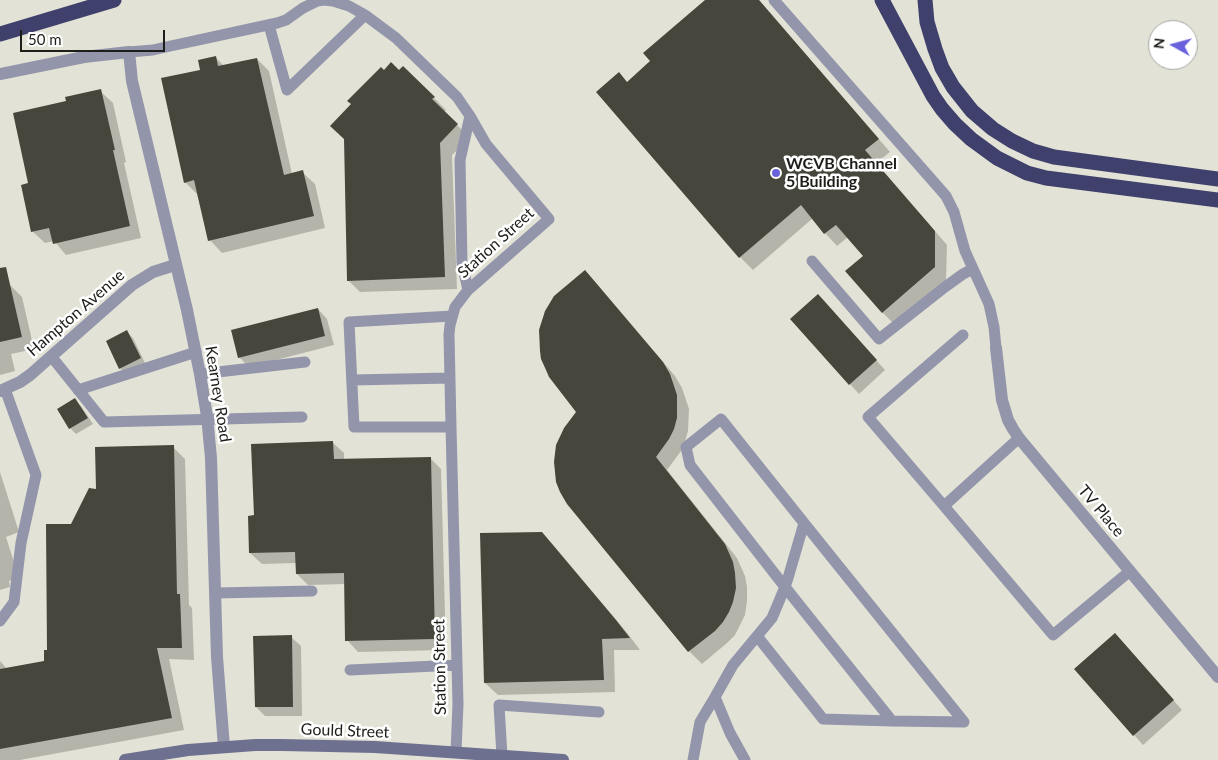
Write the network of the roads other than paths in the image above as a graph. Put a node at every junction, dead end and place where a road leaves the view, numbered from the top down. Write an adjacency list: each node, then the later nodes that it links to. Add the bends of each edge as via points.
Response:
1 (114, 0): 7 (highway)
2 (774, 0): 15 (lane, via 946,196)
3 (882, 0): 12 (highway, via 936,101 963,132 997,158 1046,178)
4 (925, 0): 11 (highway, via 932,41 947,78 972,111 1001,134 1054,158)
5 (366, 15): 6 (lane, Station Street, via 341,3 324,0); 6 (lane, via 287,90); 10 (lane, Station Street, via 396,38 456,97)
6 (269, 25): 8 (lane, Station Street, via 153,50)
7 (0, 34)
8 (129, 52): 9 (street, via 84,57); 14 (street, Kearney Road, via 132,81)
9 (0, 74)
10 (470, 116): 16 (lane, via 460,160 462,263); 16 (lane, Station Street, via 486,144 549,219)
11 (1218, 180)
12 (1218, 200)
13 (812, 261): 15 (lane, via 880,339 944,286)
14 (176, 265): 20 (street, Kearney Road); 21 (street, Hampton Avenue, via 153,272 132,285)
15 (973, 269): 19 (lane, via 989,304)
16 (468, 290): 17 (lane, Station Street)
17 (452, 316): 24 (lane, Station Street); 25 (lane, via 349,322)
18 (963, 334): 32 (lane, via 868,417)
19 (996, 348): 31 (street, TV Place, via 1005,410)
20 (196, 352): 23 (street, Kearney Road); 27 (lane)
21 (51, 356): 26 (street, Hampton Avenue, via 30,375); 27 (lane)
22 (305, 362): 23 (lane)
23 (200, 374): 29 (street, Kearney Road)
24 (450, 378): 25 (lane); 30 (lane, Station Street)
25 (352, 380): 30 (lane, via 354,427)
26 (3, 390): 38 (lane, via 36,475 21,544 14,602)
27 (78, 390): 29 (lane, via 104,422)
28 (302, 417): 29 (lane)
29 (207, 419): 37 (street, Kearney Road)
30 (451, 427): 40 (lane, Station Street)
31 (1020, 438): 32 (lane); 34 (street, TV Place)
32 (944, 506): 34 (lane, via 1053,635)
33 (804, 523): 35 (lane); 35 (lane, via 721,418 686,447 690,465); 45 (lane, via 964,722)
34 (1130, 571): 42 (street, TV Place)
35 (785, 587): 39 (lane, via 772,618); 45 (lane)
36 (312, 591): 37 (lane)
37 (215, 592): 46 (street, Kearney Road)
38 (0, 621)
39 (757, 636): 43 (lane, via 733,665); 45 (lane, via 823,719)
40 (457, 665): 41 (lane); 47 (lane, Station Street)
41 (350, 670)
42 (1218, 677)
43 (715, 697): 51 (lane, via 700,722); 52 (lane)
44 (599, 712): 48 (lane, via 499,705)
45 (892, 721)
46 (224, 747): 47 (main road, Gould Street, via 347,746); 49 (main road, Gould Street)
47 (456, 752): 48 (main road, Gould Street)
48 (502, 756): 50 (main road, Gould Street)
49 (125, 760)
50 (564, 760)
51 (693, 760)
52 (745, 760)

